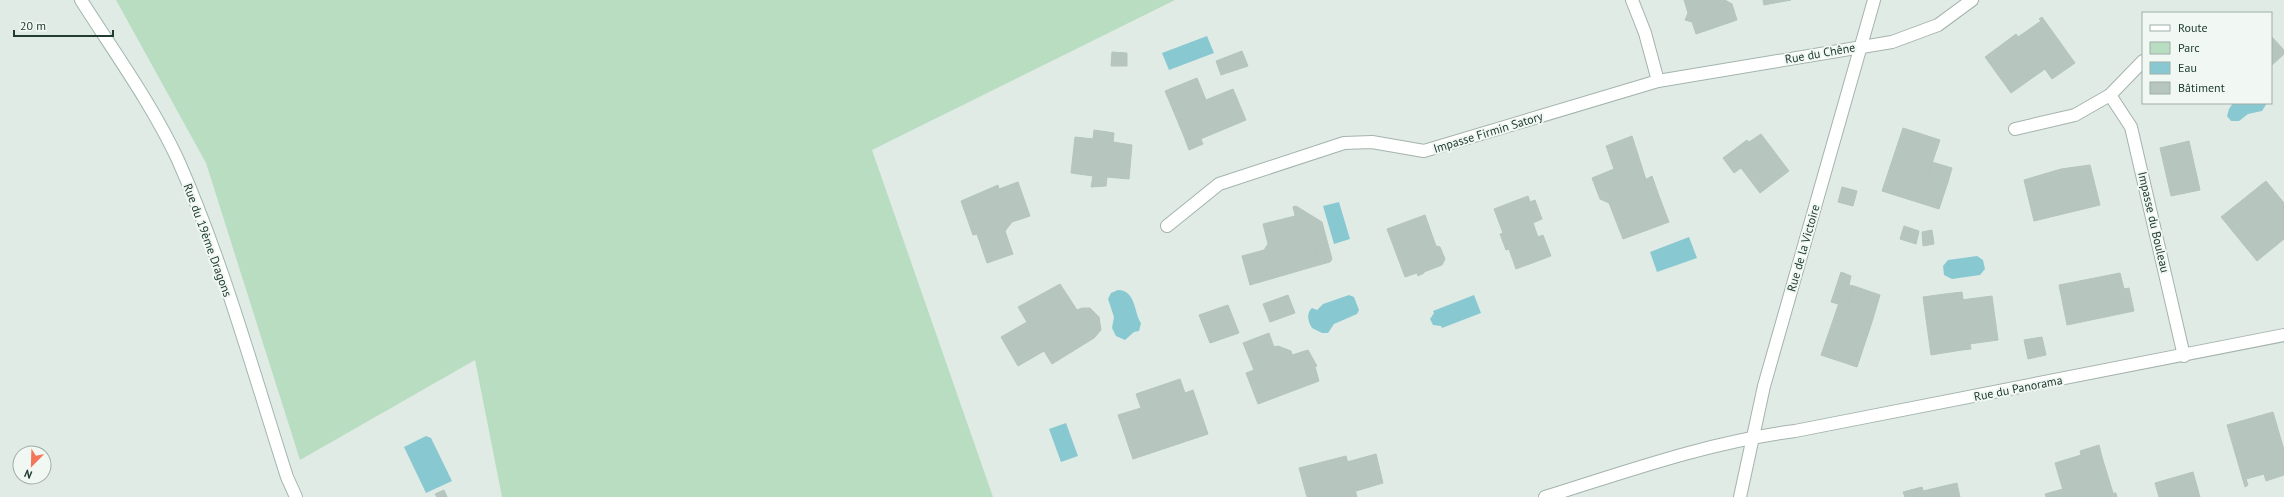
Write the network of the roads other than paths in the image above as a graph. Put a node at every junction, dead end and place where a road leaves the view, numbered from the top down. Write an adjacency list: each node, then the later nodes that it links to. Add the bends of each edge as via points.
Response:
1 (81, 0): 14 (street, Rue du 19ème Dragons, via 146,102 177,159 212,246 287,477)
2 (1632, 0): 7 (street, via 1645,33)
3 (1874, 0): 5 (street, Rue de la Victoire)
4 (1972, 0): 5 (street, Rue du Chêne, via 1938,25 1892,42)
5 (1861, 46): 7 (street, Rue du Chêne); 13 (street, Rue de la Victoire, via 1764,386)
6 (2142, 62): 8 (street)
7 (1658, 81): 10 (street, Impasse Firmin Satory, via 1424,151 1372,142 1344,143 1219,184)
8 (2110, 95): 9 (street, via 2075,114); 12 (street, Impasse du Bouleau, via 2131,127)
9 (2015, 129)
10 (1167, 226)
11 (2284, 335): 12 (street, Rue du Panorama)
12 (2184, 356): 13 (street, Rue du Panorama)
13 (1752, 437): 15 (street, Rue du Panorama, via 1696,450); 16 (street, Rue de la Victoire)
14 (296, 497)
15 (1545, 497)
16 (1740, 497)

